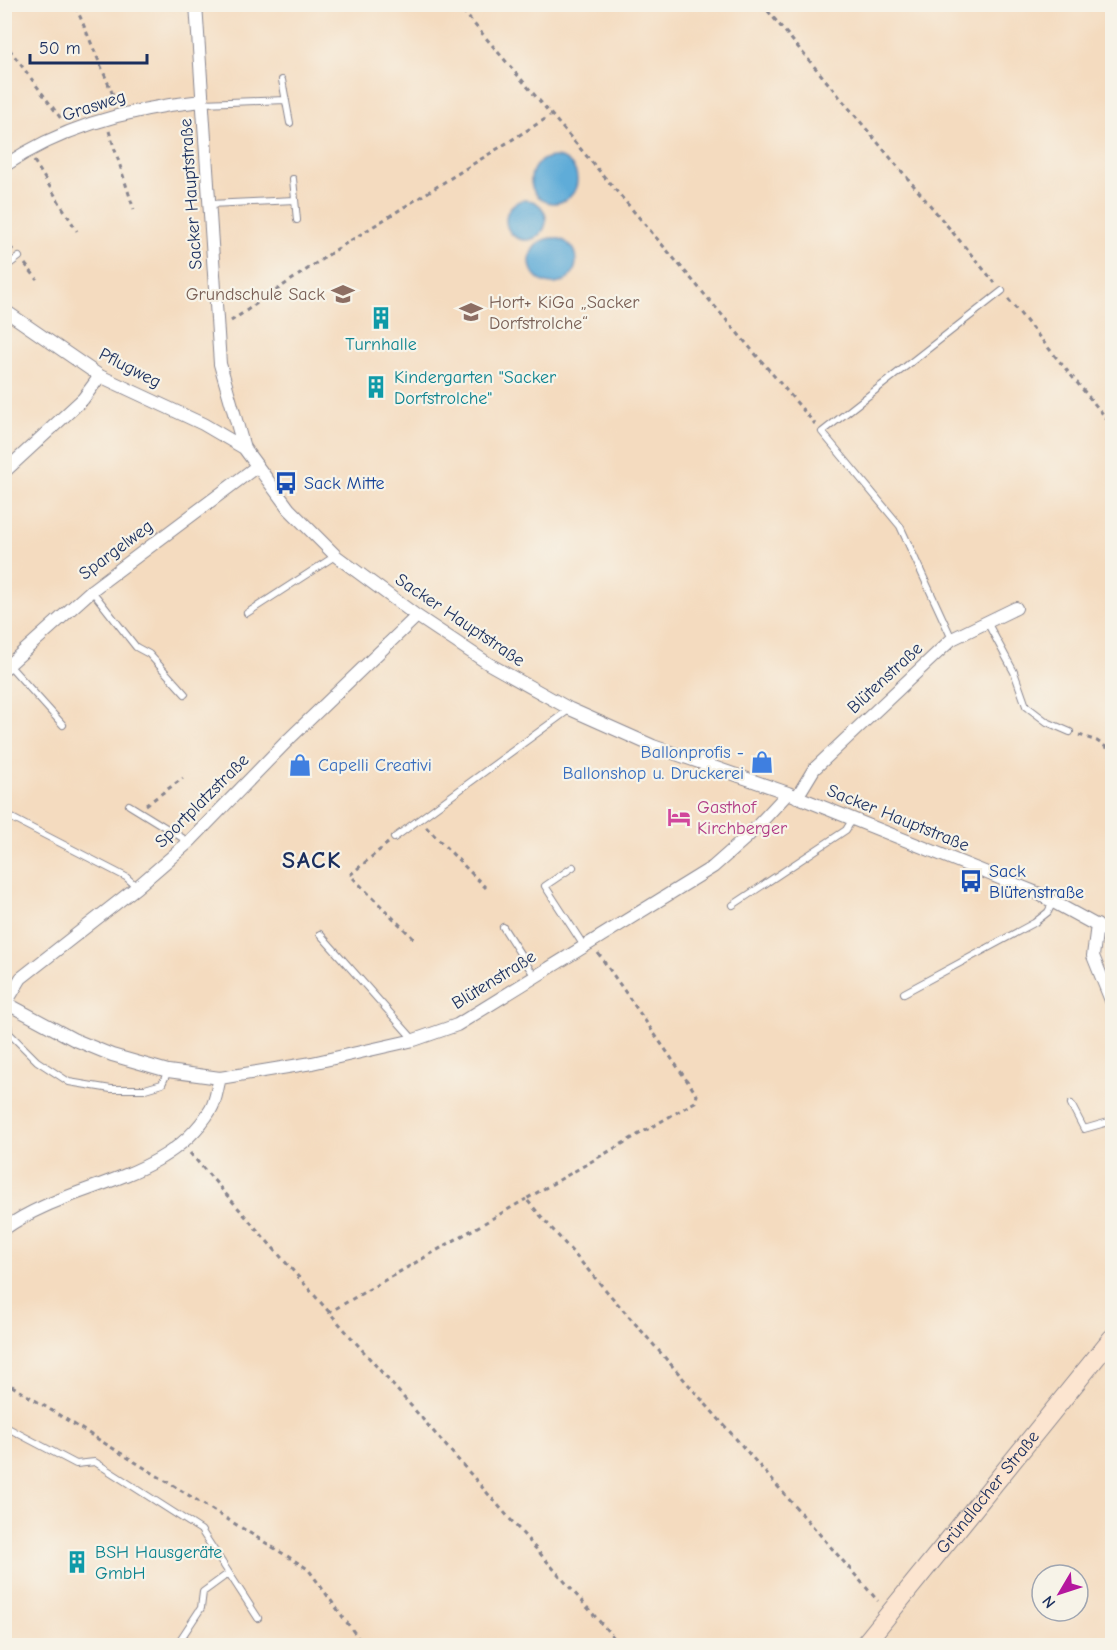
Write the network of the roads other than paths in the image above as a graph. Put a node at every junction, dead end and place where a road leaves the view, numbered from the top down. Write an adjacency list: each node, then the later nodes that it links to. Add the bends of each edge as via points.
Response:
1 (196, 4): 4 (street, Sacker Hauptstraße)
2 (282, 80): 3 (lane)
3 (286, 100): 4 (lane); 5 (lane)
4 (202, 102): 6 (street, Grasweg, via 105,119 70,131); 9 (street, Sacker Hauptstraße)
5 (290, 123)
6 (4, 166)
7 (293, 179): 8 (lane)
8 (295, 200): 9 (lane); 10 (lane)
9 (210, 204): 16 (street, Sacker Hauptstraße, via 220,364)
10 (297, 220)
11 (19, 257): 12 (lane)
12 (4, 268)
13 (1002, 291): 25 (lane, via 822,432 900,526)
14 (4, 310): 15 (street, Pflugweg)
15 (100, 376): 16 (street, Pflugweg, via 203,424); 18 (street, via 83,399)
16 (244, 448): 17 (street, Sacker Hauptstraße)
17 (256, 467): 19 (street, Sacker Hauptstraße, via 289,509); 20 (street, Spargelweg)
18 (4, 472)
19 (336, 556): 22 (lane); 23 (street, Sacker Hauptstraße)
20 (92, 590): 26 (street, Spargelweg); 27 (lane, via 136,647 149,654)
21 (1016, 608): 24 (street, Blütenstraße)
22 (247, 613)
23 (417, 615): 28 (street, Sacker Hauptstraße, via 489,664); 36 (street, Sportplatzstraße)
24 (987, 622): 25 (street, Blütenstraße); 30 (lane, via 1014,672 1026,706 1047,722)
25 (952, 639): 31 (street, Blütenstraße, via 814,769)
26 (7, 666): 29 (lane)
27 (185, 694)
28 (570, 709): 31 (street, Sacker Hauptstraße, via 653,746); 35 (lane)
29 (63, 725)
30 (1070, 732)
31 (793, 795): 34 (street, Sacker Hauptstraße); 45 (street, Blütenstraße, via 713,867)
32 (129, 806): 36 (lane)
33 (12, 818): 38 (lane, via 126,877)
34 (852, 820): 39 (street, Sacker Hauptstraße); 40 (lane, via 846,830)
35 (394, 838)
36 (189, 842): 38 (street, Sportplatzstraße)
37 (573, 867): 45 (lane, via 545,886)
38 (137, 887): 48 (street, Sportplatzstraße, via 21,978)
39 (1054, 901): 41 (street, Sacker Hauptstraße); 47 (lane, via 1034,923)
40 (733, 905)
41 (1097, 925): 44 (street, Sacker Hauptstraße); 49 (street, via 1094,956)
42 (503, 927): 46 (lane)
43 (320, 934): 50 (lane)
44 (1113, 934)
45 (587, 944): 46 (street, Blütenstraße)
46 (535, 976): 50 (street, Blütenstraße, via 457,1025)
47 (904, 993)
48 (5, 1003): 51 (street, Blütenstraße, via 73,1039); 51 (lane, via 9,1033 37,1061 69,1082 111,1089 145,1089 162,1084)
49 (1113, 1003)
50 (414, 1040): 52 (street, Blütenstraße)
51 (168, 1071): 52 (street, Blütenstraße)
52 (220, 1078): 55 (street, via 212,1108 183,1145 120,1178 30,1211)
53 (1071, 1104): 54 (lane, via 1084,1129)
54 (1113, 1121)
55 (4, 1229)
56 (1113, 1338): 61 (main road, Gründlacher Straße)
57 (4, 1425): 58 (lane, via 76,1464 95,1462 201,1530)
58 (229, 1573): 59 (lane); 60 (lane, via 203,1592 201,1608)
59 (258, 1618)
60 (176, 1646)
61 (863, 1646)

